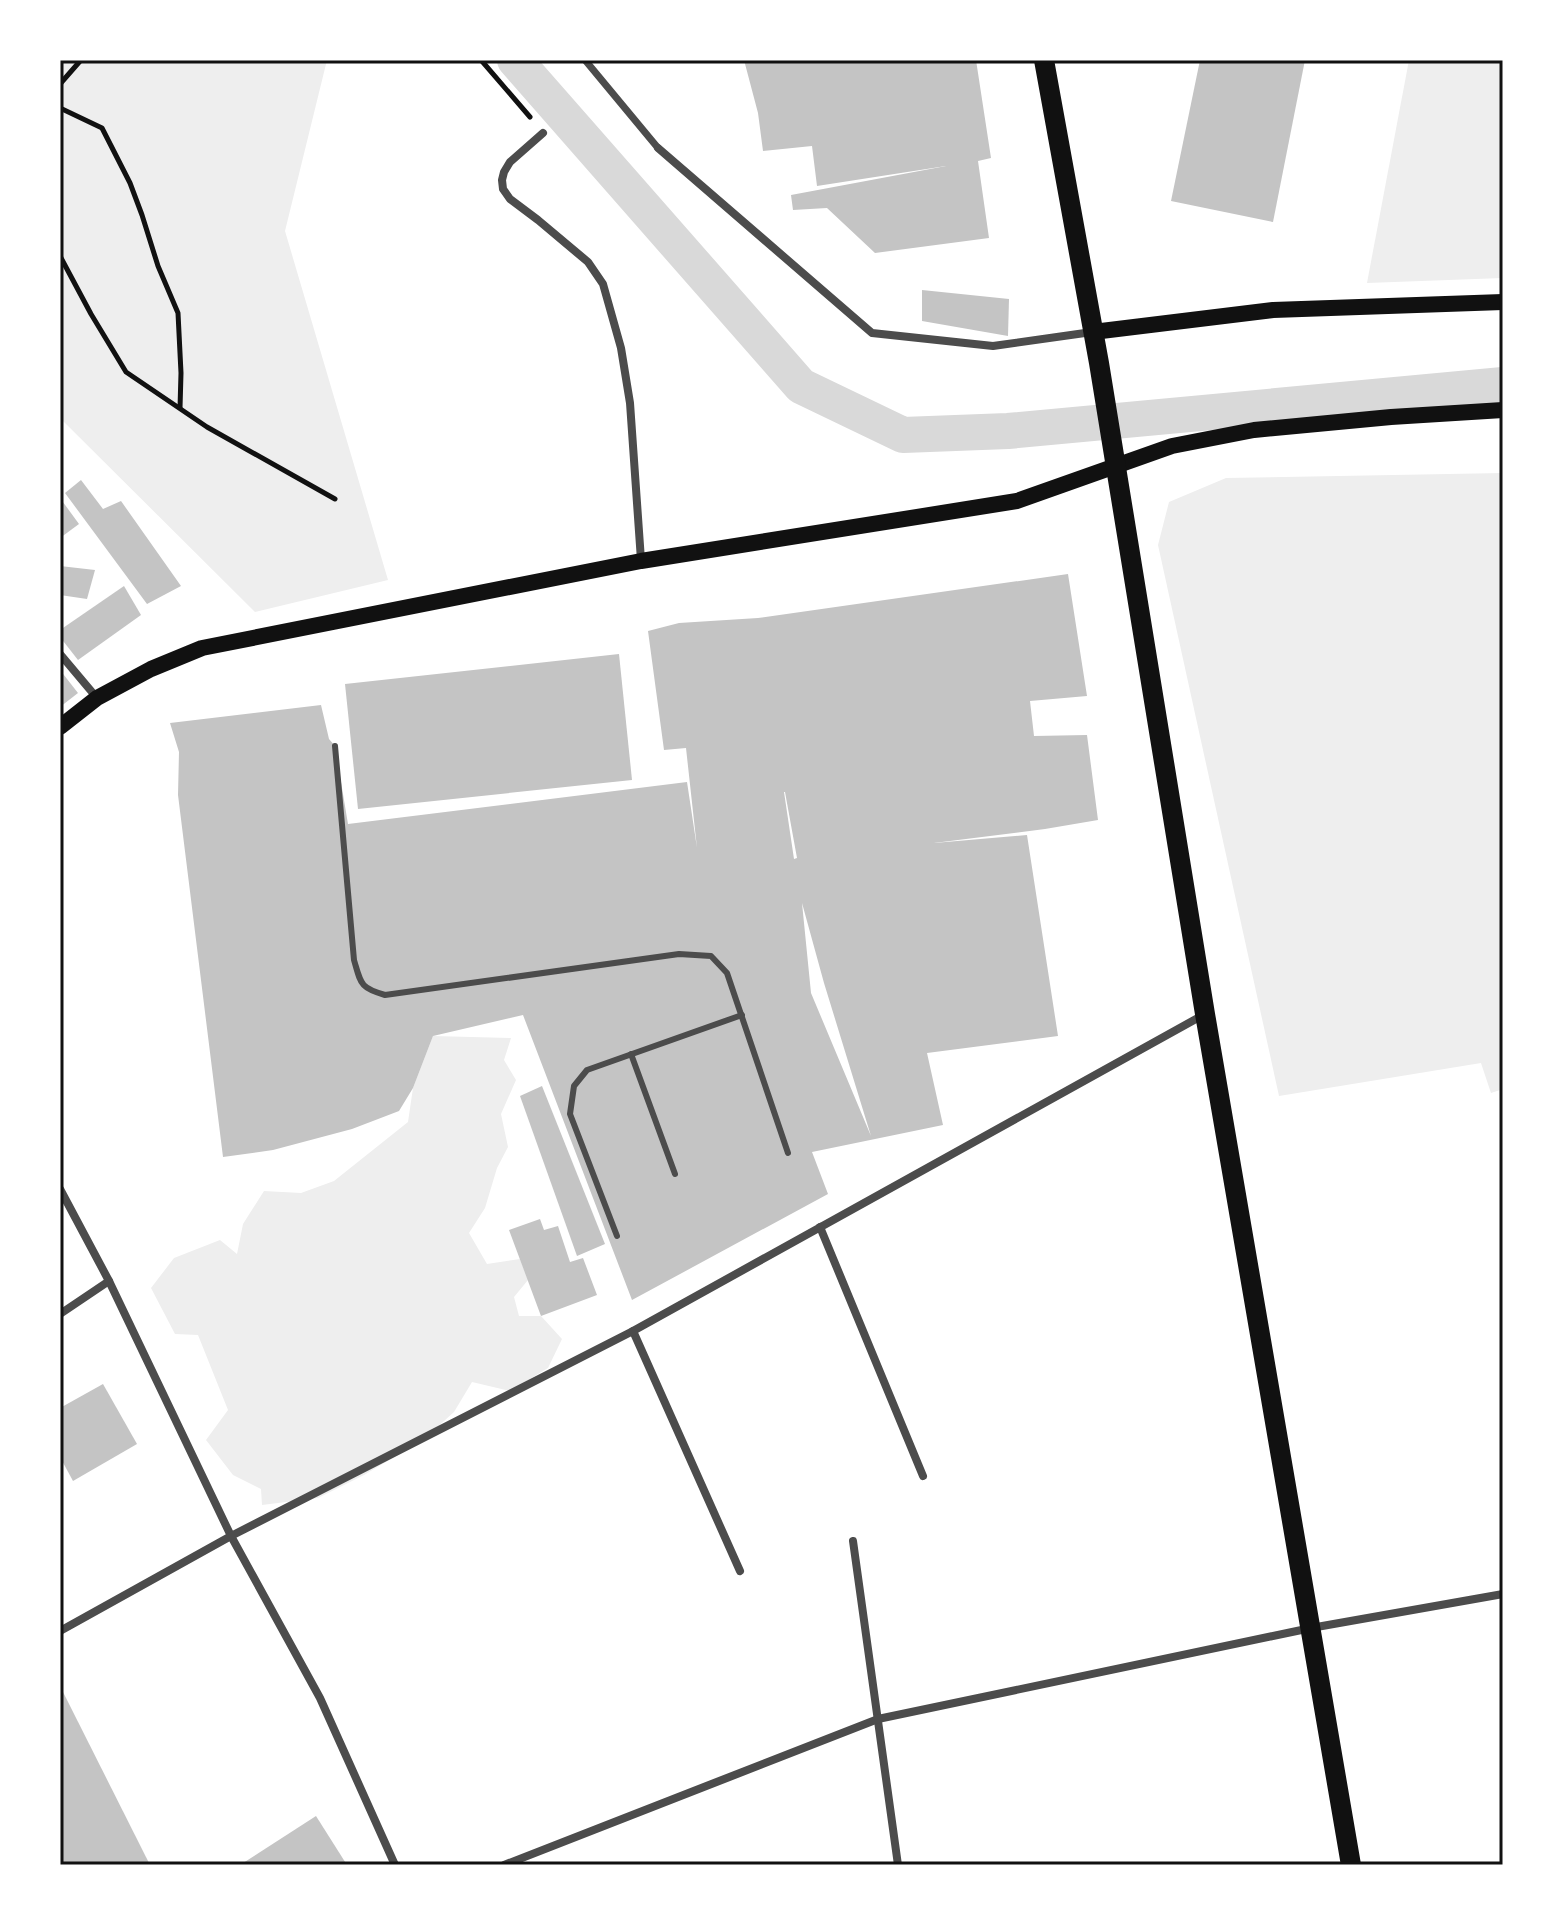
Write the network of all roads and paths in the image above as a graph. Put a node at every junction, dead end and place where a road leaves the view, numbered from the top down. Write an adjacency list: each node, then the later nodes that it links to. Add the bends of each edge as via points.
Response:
1 (81, 60): 5 (path)
2 (481, 60): 7 (path)
3 (585, 60): 8 (street)
4 (1044, 60): 11 (main road)
5 (60, 84)
6 (60, 108): 12 (path, via 102,128 130,183 178,313)
7 (543, 133): 16 (street, via 510,162 503,189 588,262 603,284 630,403)
8 (658, 148): 11 (street, via 872,333 993,346)
9 (60, 256): 12 (path, via 126,372)
10 (1503, 302): 11 (main road, via 1273,310)
11 (1093, 332): 14 (main road)
12 (180, 409): 15 (path)
13 (1503, 410): 14 (main road, via 1254,430 1172,446)
14 (1115, 466): 16 (main road, via 1017,501); 21 (main road)
15 (335, 499)
16 (641, 561): 18 (main road, via 202,648)
17 (60, 654): 18 (street)
18 (97, 698): 19 (main road)
19 (60, 727)
20 (335, 746): 22 (lane, via 354,960 368,990 385,995 679,954 711,956 727,973)
21 (1205, 1014): 27 (street); 37 (main road)
22 (742, 1015): 23 (lane); 24 (lane)
23 (631, 1054): 25 (lane); 28 (lane, via 587,1070 574,1086 570,1114)
24 (788, 1153)
25 (675, 1174)
26 (60, 1189): 29 (street)
27 (820, 1227): 31 (street); 32 (street)
28 (617, 1236)
29 (109, 1281): 30 (street); 33 (street)
30 (60, 1314)
31 (633, 1331): 33 (street); 35 (street)
32 (923, 1476)
33 (231, 1536): 38 (street); 40 (street, via 320,1698)
34 (853, 1541): 39 (street)
35 (740, 1571)
36 (1503, 1594): 37 (street)
37 (1311, 1628): 39 (street); 43 (main road)
38 (60, 1631)
39 (878, 1719): 41 (street); 42 (street)
40 (395, 1865)
41 (504, 1865)
42 (898, 1865)
43 (1351, 1865)

